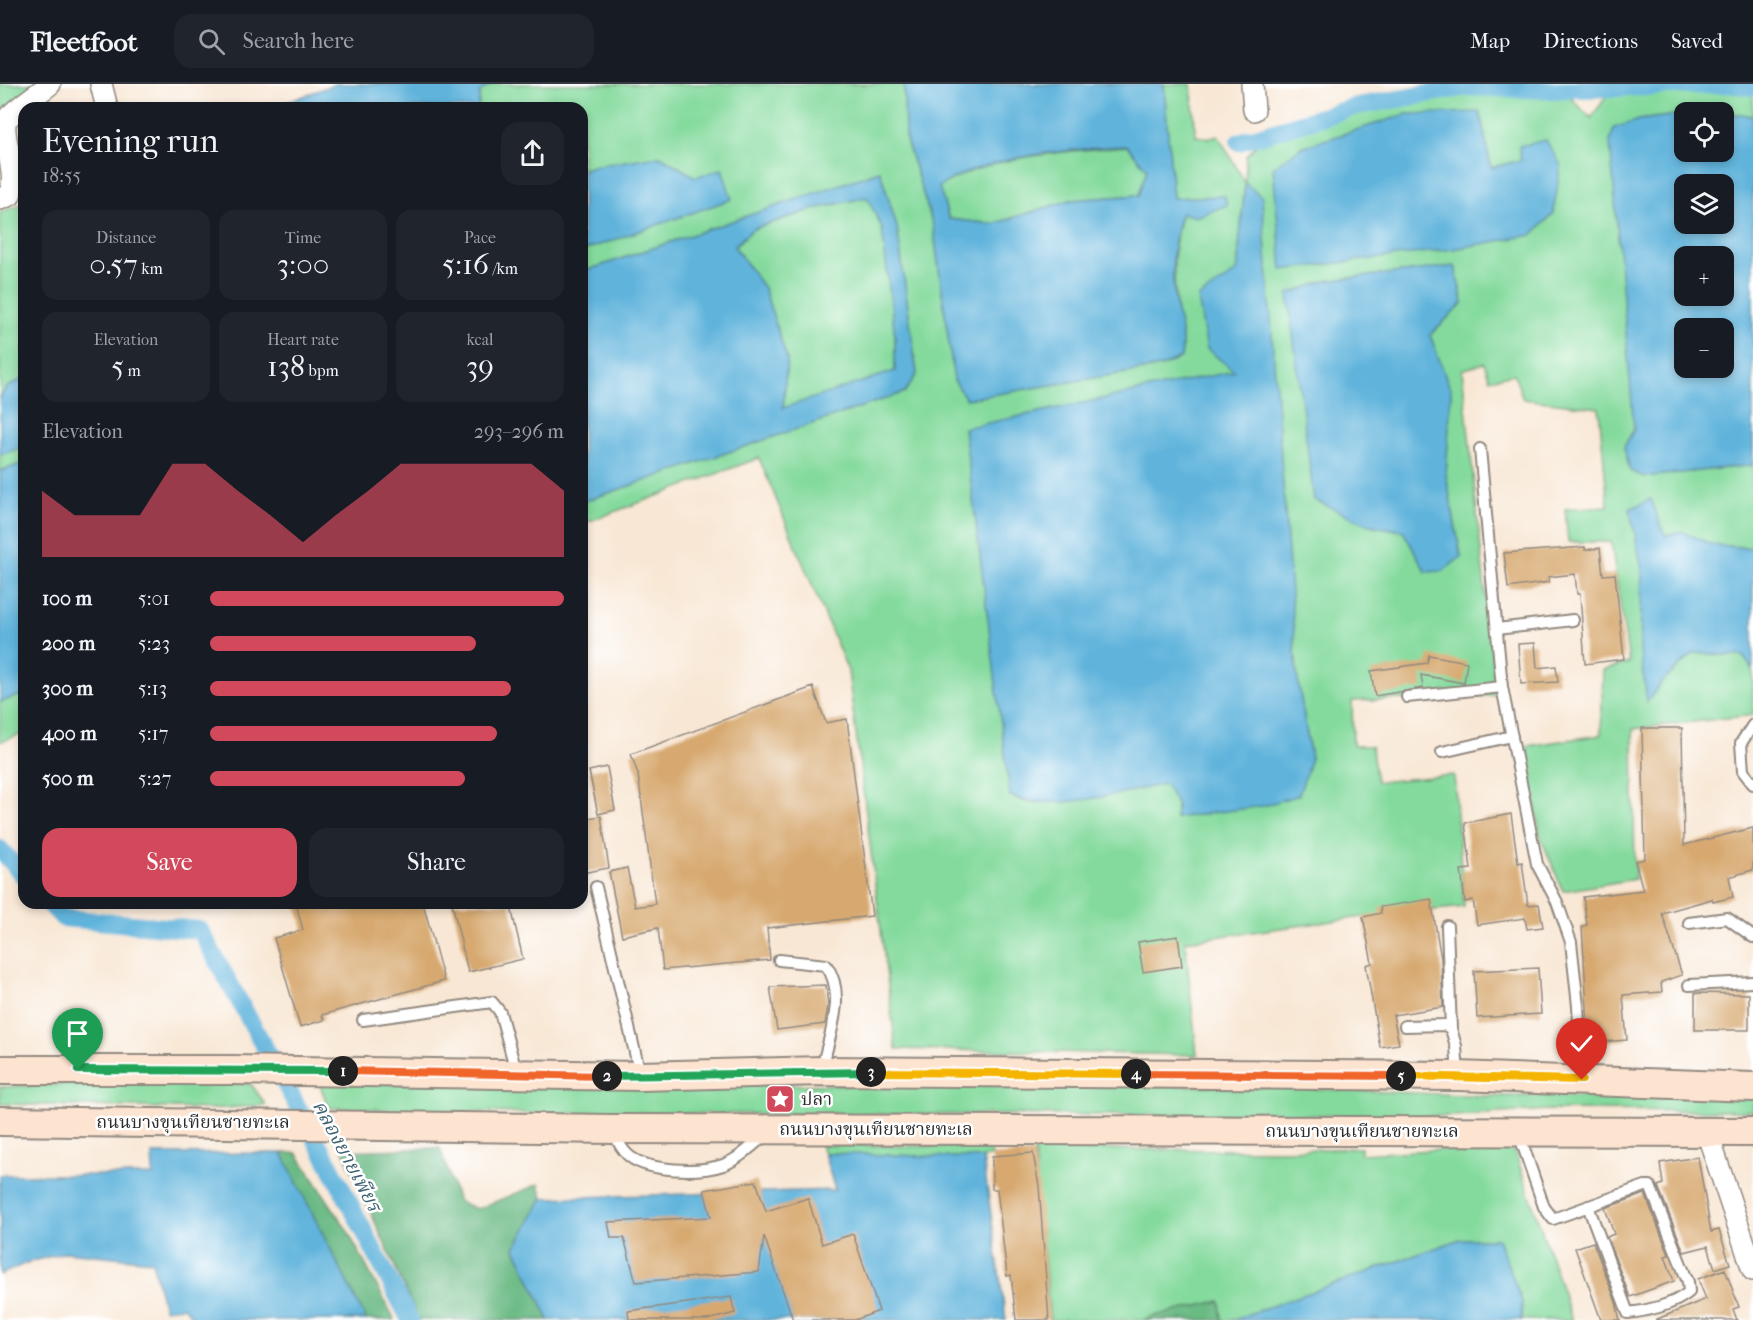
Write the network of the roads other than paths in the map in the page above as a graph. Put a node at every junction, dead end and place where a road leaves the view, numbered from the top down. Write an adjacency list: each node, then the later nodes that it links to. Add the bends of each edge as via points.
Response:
1 (50, 84): 4 (street)
2 (101, 84): 5 (street)
3 (1251, 84): 7 (street)
4 (28, 102)
5 (106, 102)
6 (18, 110): 8 (street, via 5,120 0,134 14,184 10,195)
7 (1254, 110)
8 (0, 199)
9 (1480, 449): 11 (lane)
10 (1574, 620): 11 (lane)
11 (1497, 629): 12 (lane)
12 (1502, 687): 13 (lane); 15 (lane)
13 (1407, 697)
14 (1753, 725): 17 (lane, via 1741,743 1743,771)
15 (1512, 736): 16 (lane); 33 (lane, via 1537,864 1557,902 1571,942)
16 (1442, 752)
17 (1753, 784)
18 (596, 887): 31 (lane)
19 (1689, 923): 21 (lane, via 1727,918)
20 (1447, 926): 27 (lane)
21 (1753, 937)
22 (779, 960): 29 (lane, via 826,965 832,973 836,1000)
23 (1753, 982): 24 (lane)
24 (1689, 985)
25 (363, 1020): 30 (lane, via 492,1002 500,1012)
26 (1405, 1026): 27 (lane, via 1445,1025)
27 (1451, 1029): 32 (lane)
28 (0, 1070): 30 (main road)
29 (822, 1071): 31 (main road); 32 (main road)
30 (517, 1075): 31 (main road)
31 (640, 1076)
32 (1458, 1076): 33 (main road)
33 (1582, 1080): 34 (main road)
34 (1753, 1088)
35 (1753, 1118): 39 (main road, via 1532,1116)
36 (0, 1121): 37 (main road, ถนนบางขุนเทียนชายทะเล)
37 (614, 1129): 38 (main road, ถนนบางขุนเทียนชายทะเล); 38 (lane, via 617,1141 629,1156 668,1169 686,1170 724,1165)
38 (772, 1129): 39 (main road, ถนนบางขุนเทียนชายทะเล)
39 (1462, 1131): 40 (main road, ถนนบางขุนเทียนชายทะเล)
40 (1518, 1131): 41 (main road, ถนนบางขุนเทียนชายทะเล); 43 (lane, via 1547,1215 1556,1218)
41 (1707, 1132): 42 (main road, ถนนบางขุนเทียนชายทะเล); 44 (street)
42 (1753, 1132)
43 (1588, 1206): 43 (lane, via 1650,1186 1689,1292 1642,1312 1628,1313)
44 (1753, 1270)

